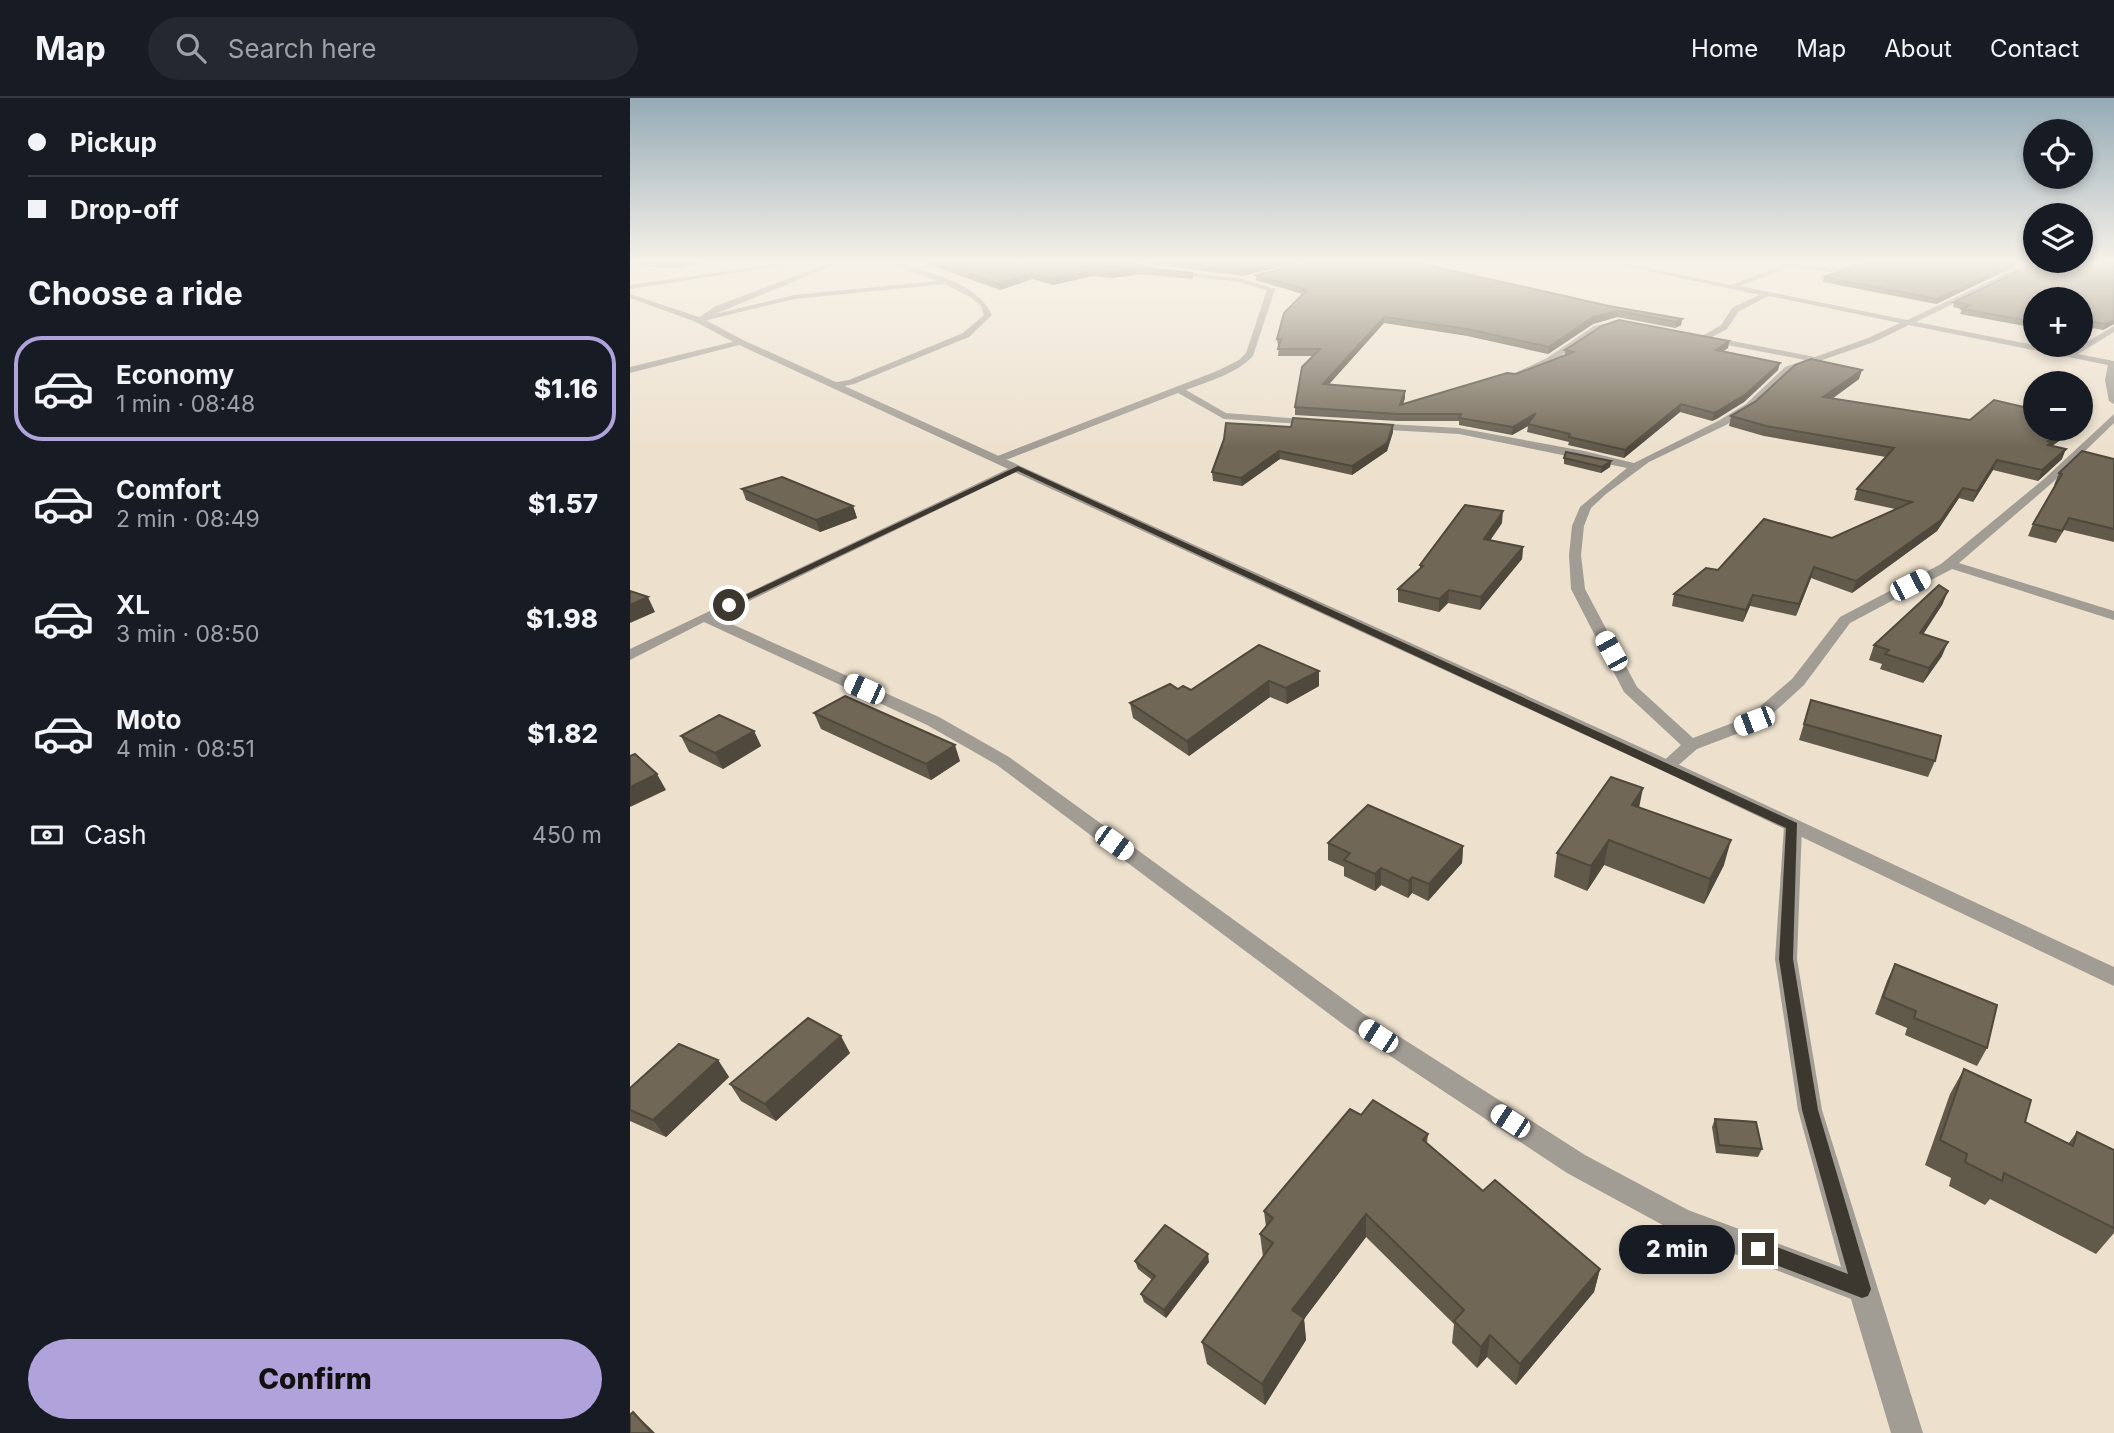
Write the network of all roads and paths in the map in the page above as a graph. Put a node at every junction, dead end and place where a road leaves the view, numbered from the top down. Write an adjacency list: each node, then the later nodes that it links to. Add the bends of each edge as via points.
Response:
1 (705, 323): 12 (street)
2 (980, 323): 19 (street, via 966,335)
3 (1260, 323): 20 (street, via 1250,354 1231,368)
4 (1611, 323): 18 (street)
5 (1726, 323): 10 (street)
6 (1904, 323): 15 (street)
7 (1920, 323): 13 (street)
8 (2114, 328): 11 (street)
9 (1692, 336): 10 (street)
10 (1705, 338): 15 (street)
11 (2093, 341)
12 (740, 342): 17 (street); 19 (street)
13 (2023, 344)
14 (2084, 357): 16 (street)
15 (1818, 360): 26 (street, via 1788,369 1731,418)
16 (2111, 364): 21 (street)
17 (630, 370)
18 (1511, 377)
19 (834, 385): 25 (street)
20 (1179, 390): 23 (street, via 1224,416); 25 (street)
21 (2114, 401)
22 (2114, 417): 28 (street, via 2058,472)
23 (1330, 423)
24 (1355, 425): 26 (street, via 1459,431)
25 (999, 459): 27 (street)
26 (1636, 467): 32 (street, via 1586,507 1577,536 1577,589 1630,689)
27 (1018, 468): 30 (street); 33 (street)
28 (1950, 564): 29 (street); 32 (street, via 1845,620 1798,682 1754,721)
29 (2114, 616)
30 (704, 617): 31 (street); 36 (street, via 933,721 1003,761 1356,1021 1576,1164 1680,1220)
31 (630, 655)
32 (1691, 745): 33 (street)
33 (1667, 766): 34 (street)
34 (1793, 826): 35 (street); 36 (street, via 1786,959 1810,1110)
35 (2114, 977)
36 (1862, 1289): 37 (street)
37 (1907, 1433)

